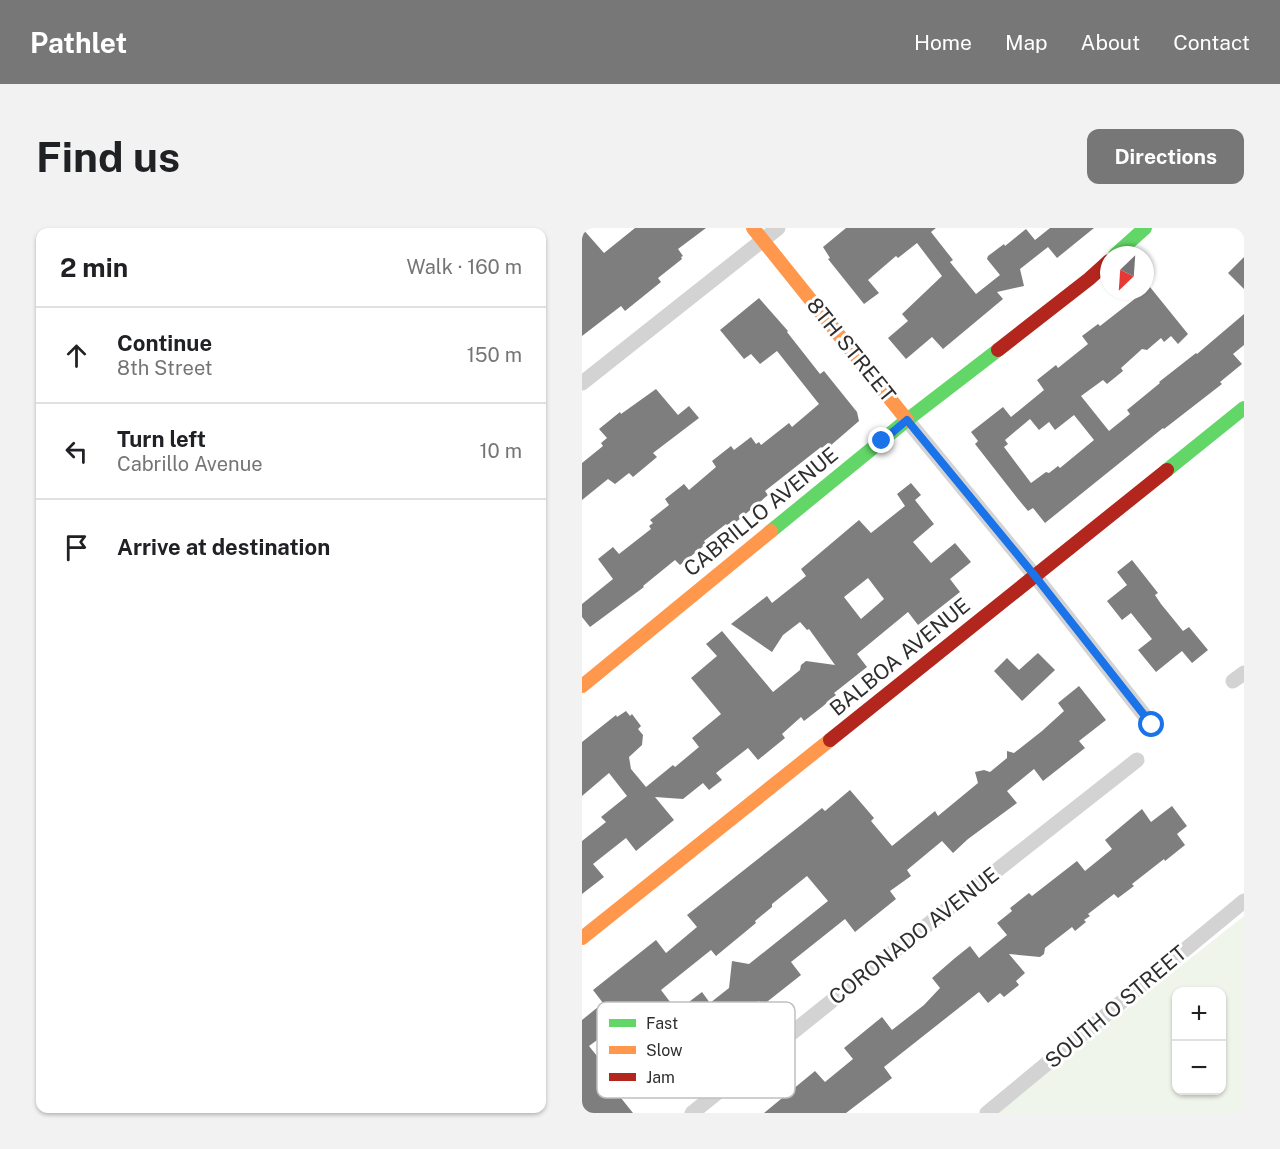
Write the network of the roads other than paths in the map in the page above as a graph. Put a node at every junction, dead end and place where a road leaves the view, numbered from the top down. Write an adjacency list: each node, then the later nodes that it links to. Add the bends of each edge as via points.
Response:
1 (778, 228): 3 (street)
2 (1145, 228): 4 (street)
3 (758, 234): 6 (street); 8 (street, 8TH STREET)
4 (1125, 246)
5 (1100, 269): 8 (street, CABRILLO AVENUE)
6 (582, 383)
7 (1244, 408): 9 (street, BALBOA AVENUE)
8 (907, 420): 9 (street, 8TH STREET); 10 (street, CABRILLO AVENUE)
9 (1035, 576): 11 (street, 8TH STREET); 14 (street, BALBOA AVENUE)
10 (582, 686)
11 (1152, 725)
12 (1137, 760): 15 (street, CORONADO AVENUE)
13 (1244, 901): 18 (street, SOUTH O STREET)
14 (582, 938)
15 (795, 1030)
16 (711, 1098): 17 (street, CORONADO AVENUE)
17 (692, 1113)
18 (987, 1113)

